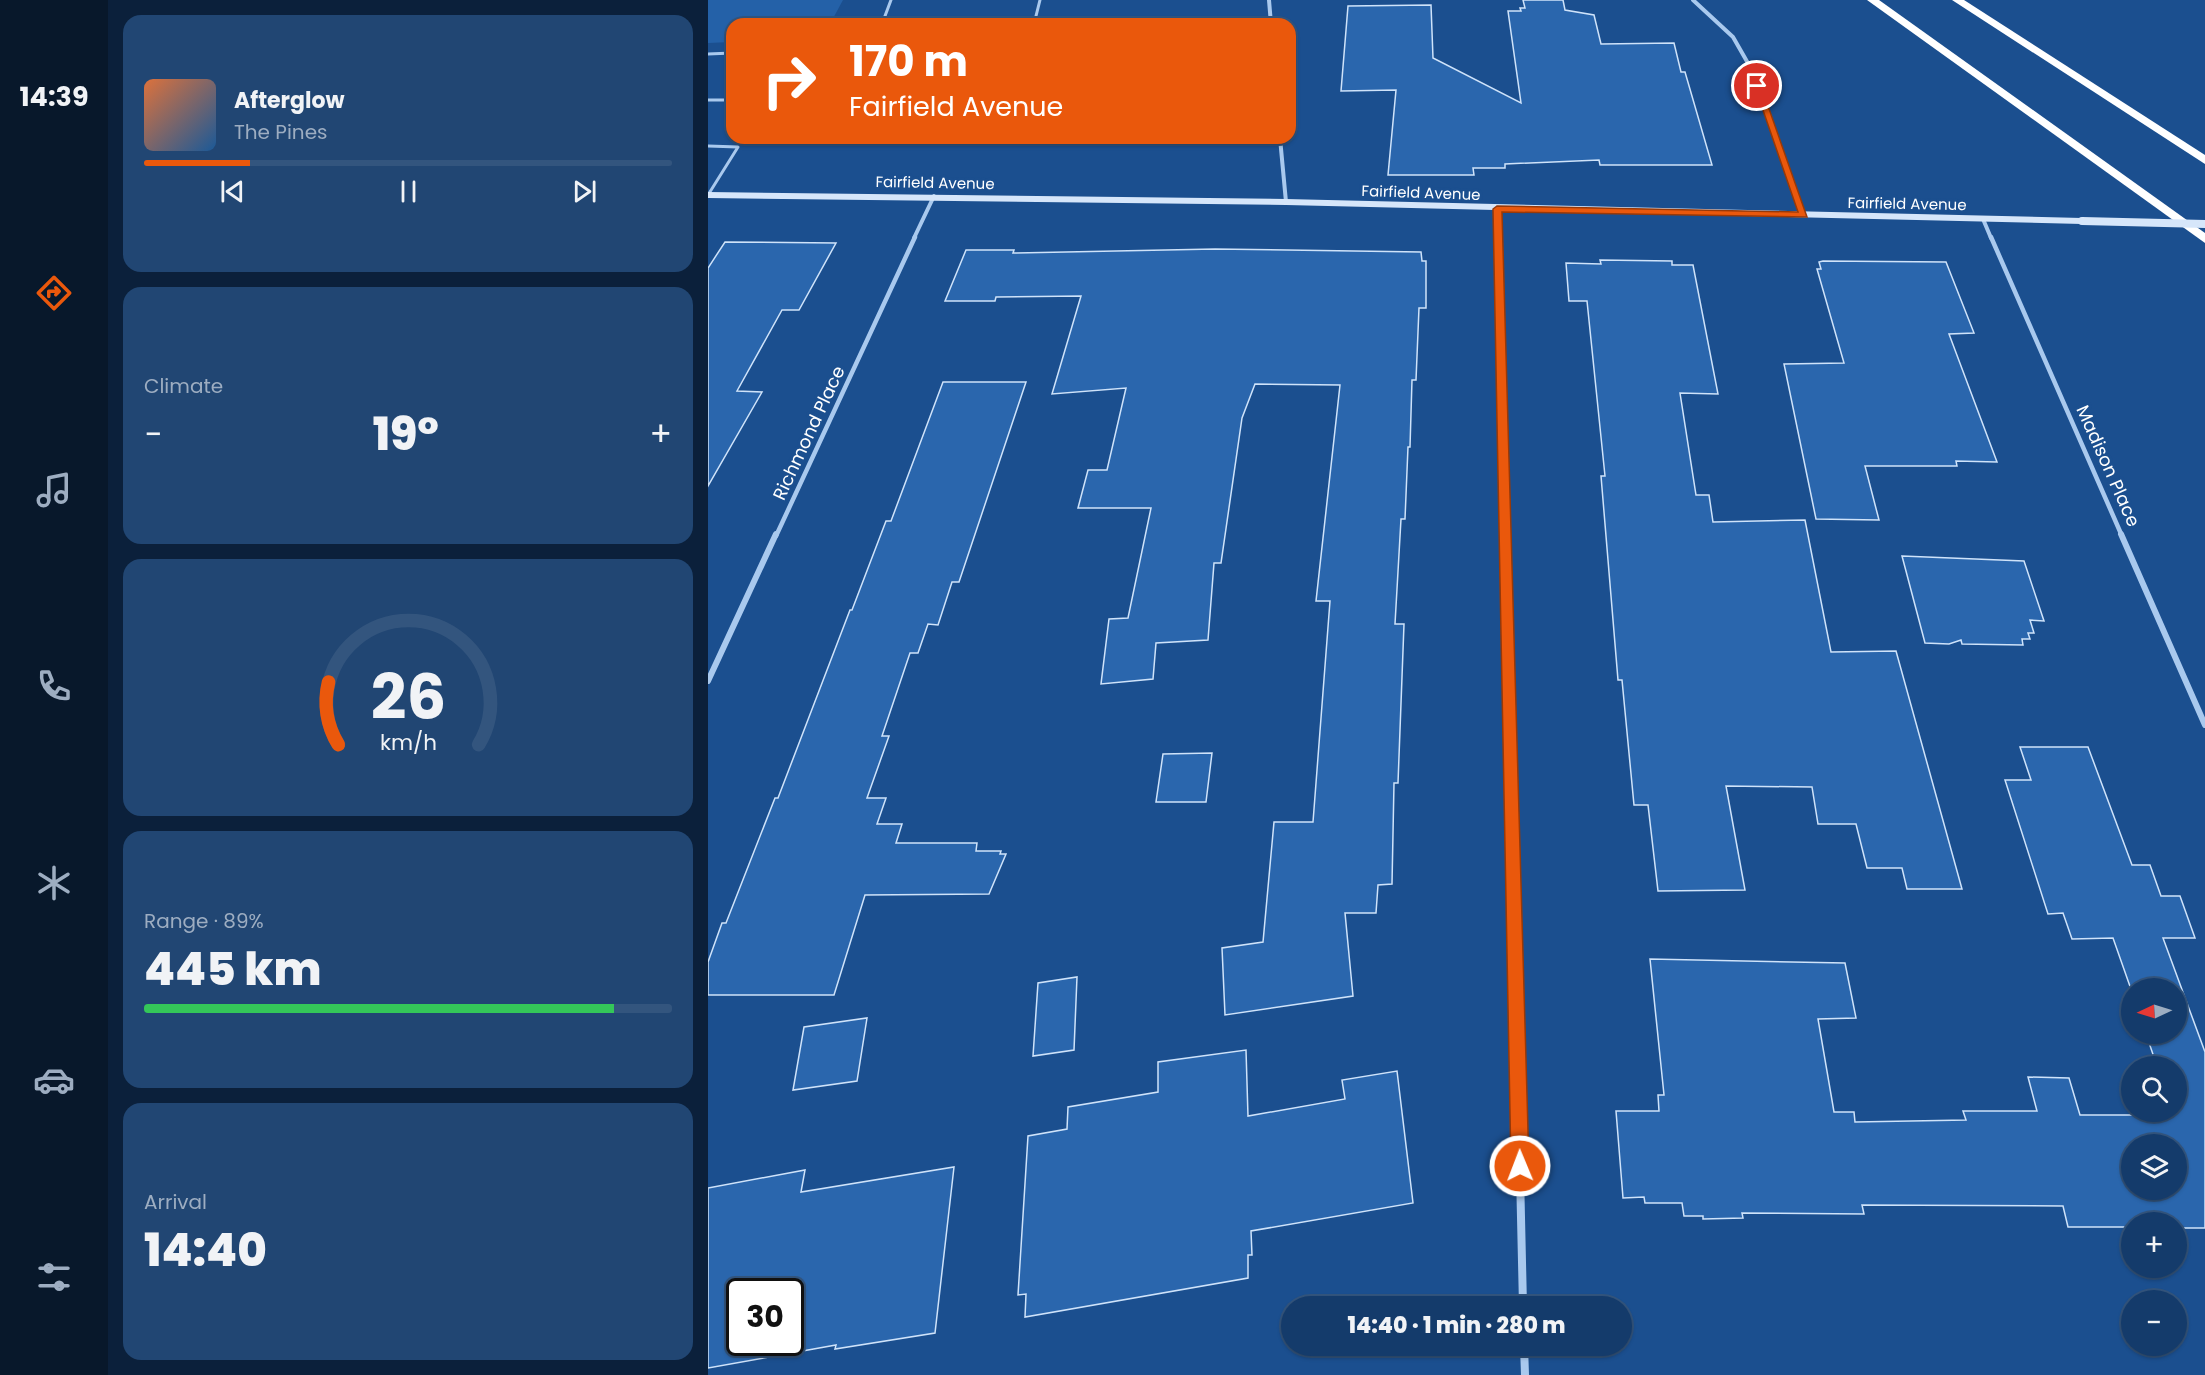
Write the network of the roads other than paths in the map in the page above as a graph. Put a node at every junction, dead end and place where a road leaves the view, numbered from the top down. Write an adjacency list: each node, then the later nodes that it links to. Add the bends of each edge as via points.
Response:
1 (891, 0): 7 (lane)
2 (1040, 0): 8 (lane)
3 (1269, 0): 9 (street)
4 (1693, 0): 21 (street, via 1732,37 1749,65)
5 (1872, 0): 24 (highway)
6 (1957, 0): 16 (highway)
7 (884, 18)
8 (1036, 18)
9 (1270, 18)
10 (726, 53): 11 (lane)
11 (708, 54)
12 (708, 100): 13 (lane)
13 (726, 100)
14 (1281, 144): 19 (street)
15 (708, 146): 17 (lane, via 738,147)
16 (2205, 160)
17 (708, 195): 18 (main road, Fairfield Avenue)
18 (934, 196): 19 (main road, Fairfield Avenue); 25 (street, Richmond Place)
19 (1286, 202): 20 (main road, Fairfield Avenue)
20 (1497, 209): 21 (main road, Fairfield Avenue); 27 (street)
21 (1803, 215): 22 (main road, Fairfield Avenue)
22 (1983, 219): 23 (main road, Fairfield Avenue, bridge); 26 (street, Madison Place)
23 (2205, 224)
24 (2205, 239)
25 (708, 681)
26 (2205, 725)
27 (1523, 1296)
28 (1524, 1356): 29 (street)
29 (1525, 1375)

